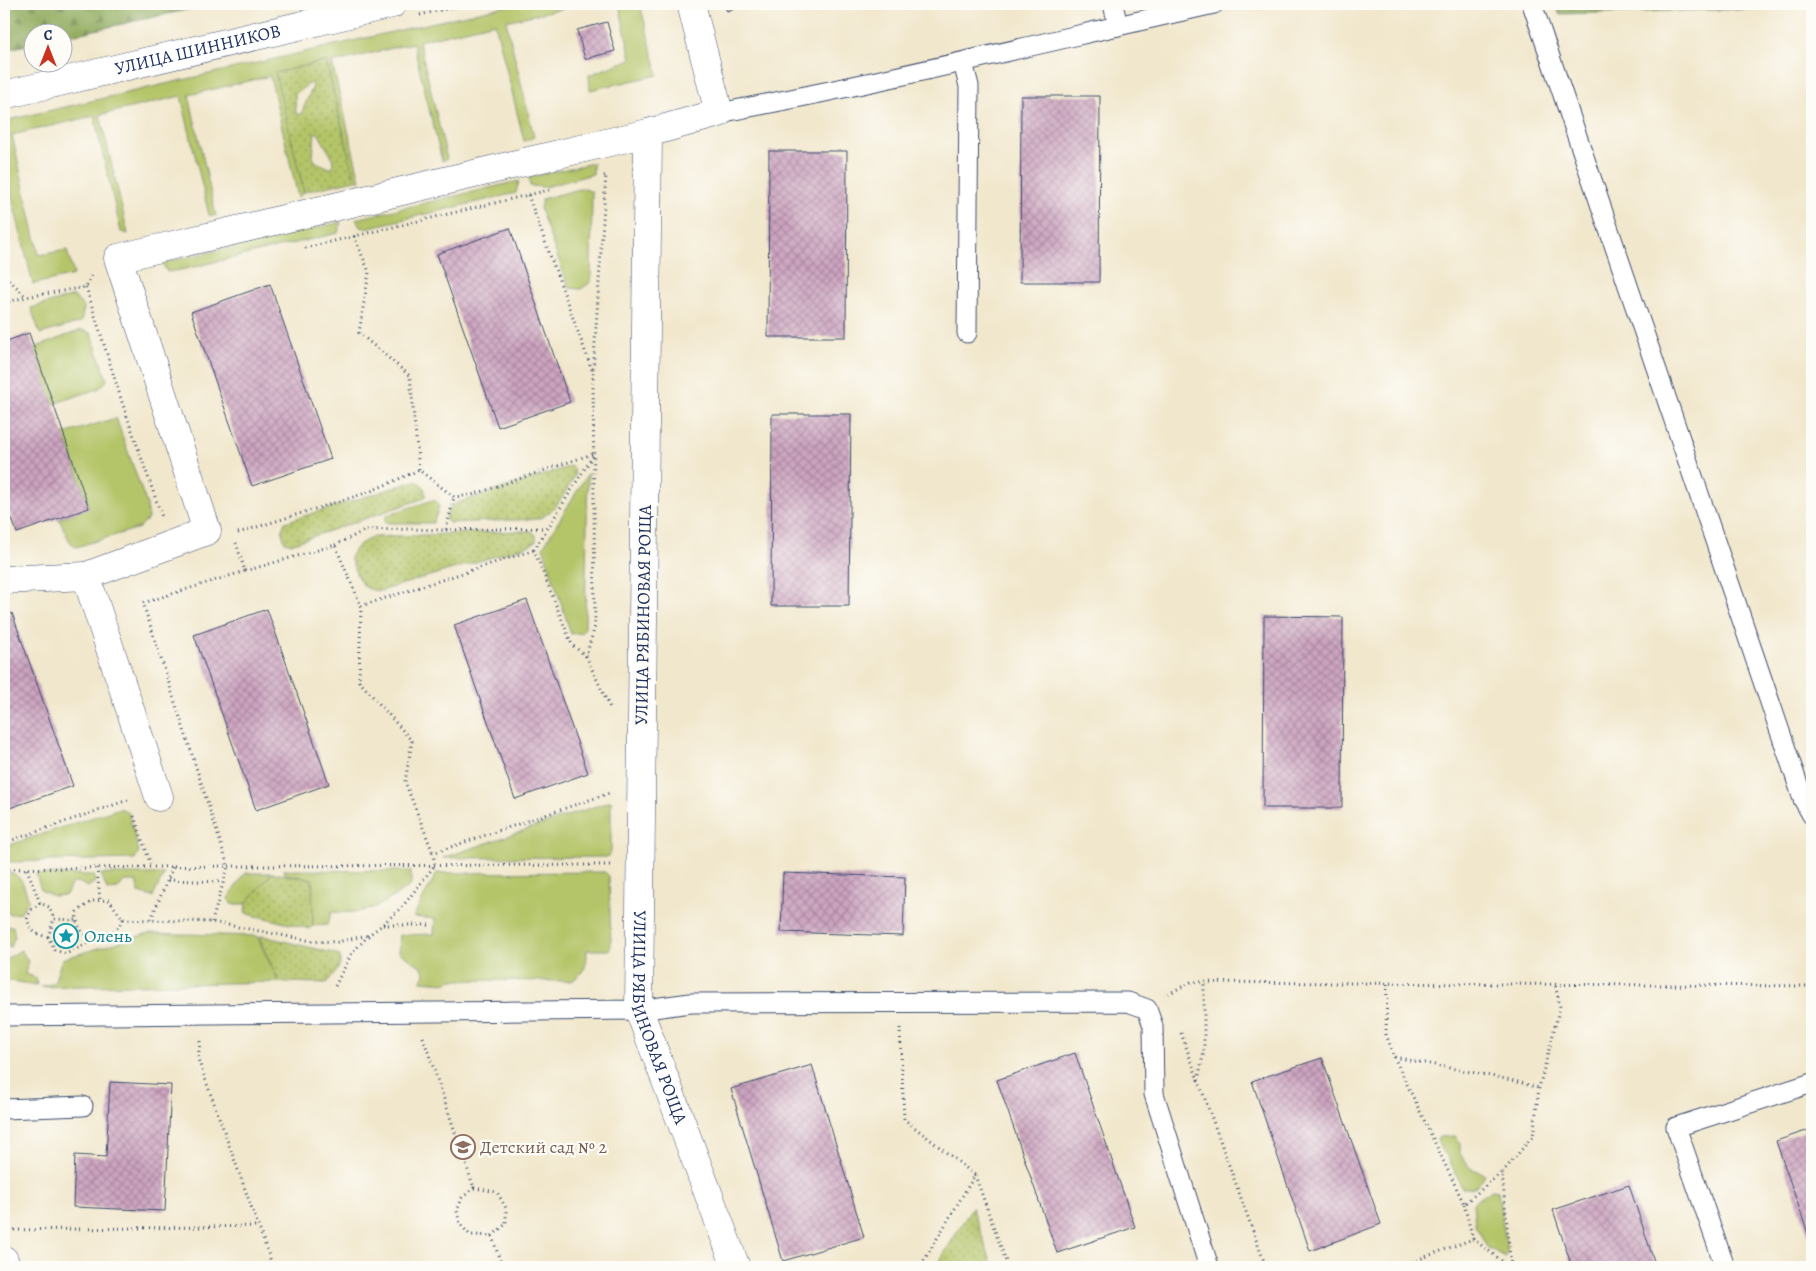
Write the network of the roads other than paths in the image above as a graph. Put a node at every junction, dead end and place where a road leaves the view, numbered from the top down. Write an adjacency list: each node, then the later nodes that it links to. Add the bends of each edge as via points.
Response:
1 (392, 4): 8 (street, УЛИЦА ШИННИКОВ)
2 (691, 4): 9 (street)
3 (1112, 4): 6 (lane)
4 (1214, 4): 6 (lane)
5 (1532, 4): 15 (lane, via 1803,799)
6 (1118, 26): 7 (lane)
7 (963, 63): 9 (lane); 11 (lane, via 968,86)
8 (4, 95)
9 (719, 113): 10 (street)
10 (648, 133): 12 (street, via 118,258 207,531); 16 (street, УЛИЦА РЯБИНОВАЯ РОЩА)
11 (967, 333)
12 (86, 576): 13 (street); 14 (street)
13 (4, 580)
14 (157, 790)
15 (1812, 815)
16 (639, 1010): 17 (lane); 23 (street, УЛИЦА РЯБИНОВАЯ РОЩА); 24 (lane, via 690,1003 1128,1002 1147,1009 1153,1026 1154,1094)
17 (4, 1016)
18 (1812, 1083): 25 (lane, via 1676,1127)
19 (83, 1106): 20 (lane)
20 (4, 1109)
21 (4, 1260): 22 (street)
22 (6, 1267)
23 (736, 1267)
24 (1209, 1267)
25 (1725, 1267)

